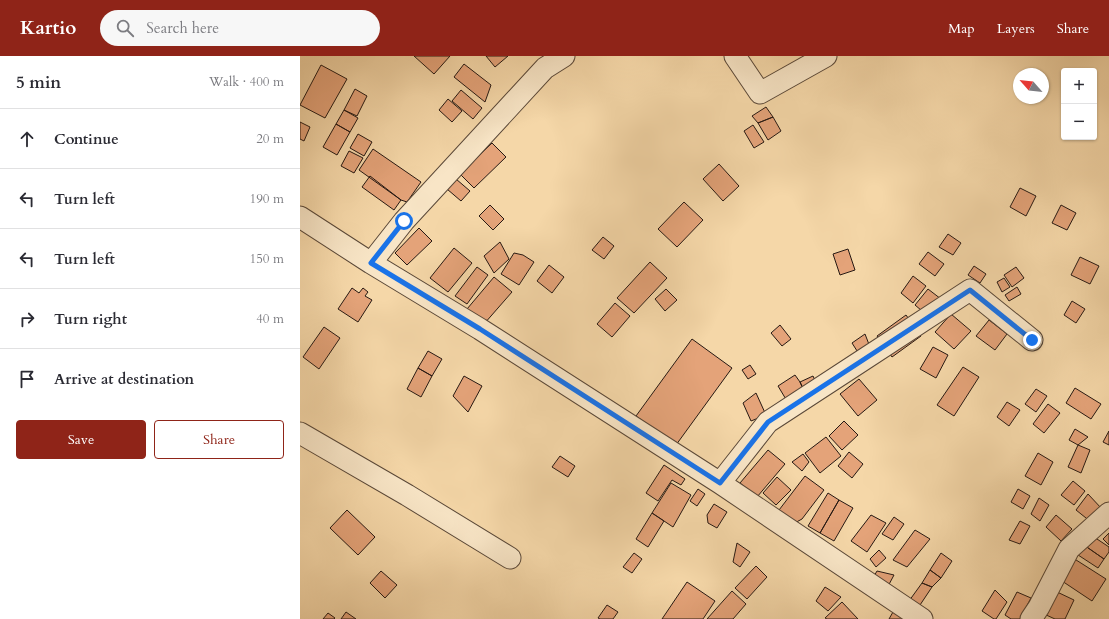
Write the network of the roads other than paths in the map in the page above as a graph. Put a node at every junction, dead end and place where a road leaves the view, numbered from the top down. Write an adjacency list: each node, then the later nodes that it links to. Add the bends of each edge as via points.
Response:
1 (564, 56): 5 (street, via 545,68 404,221)
2 (735, 56): 3 (street, via 760,93)
3 (826, 56)
4 (300, 217): 5 (street)
5 (371, 263): 8 (street, via 480,329)
6 (1032, 340): 8 (street, via 970,290 768,422)
7 (300, 433): 10 (street)
8 (720, 483): 11 (street)
9 (1109, 513): 12 (street, via 1069,548)
10 (510, 558)
11 (922, 619)
12 (1031, 619)

